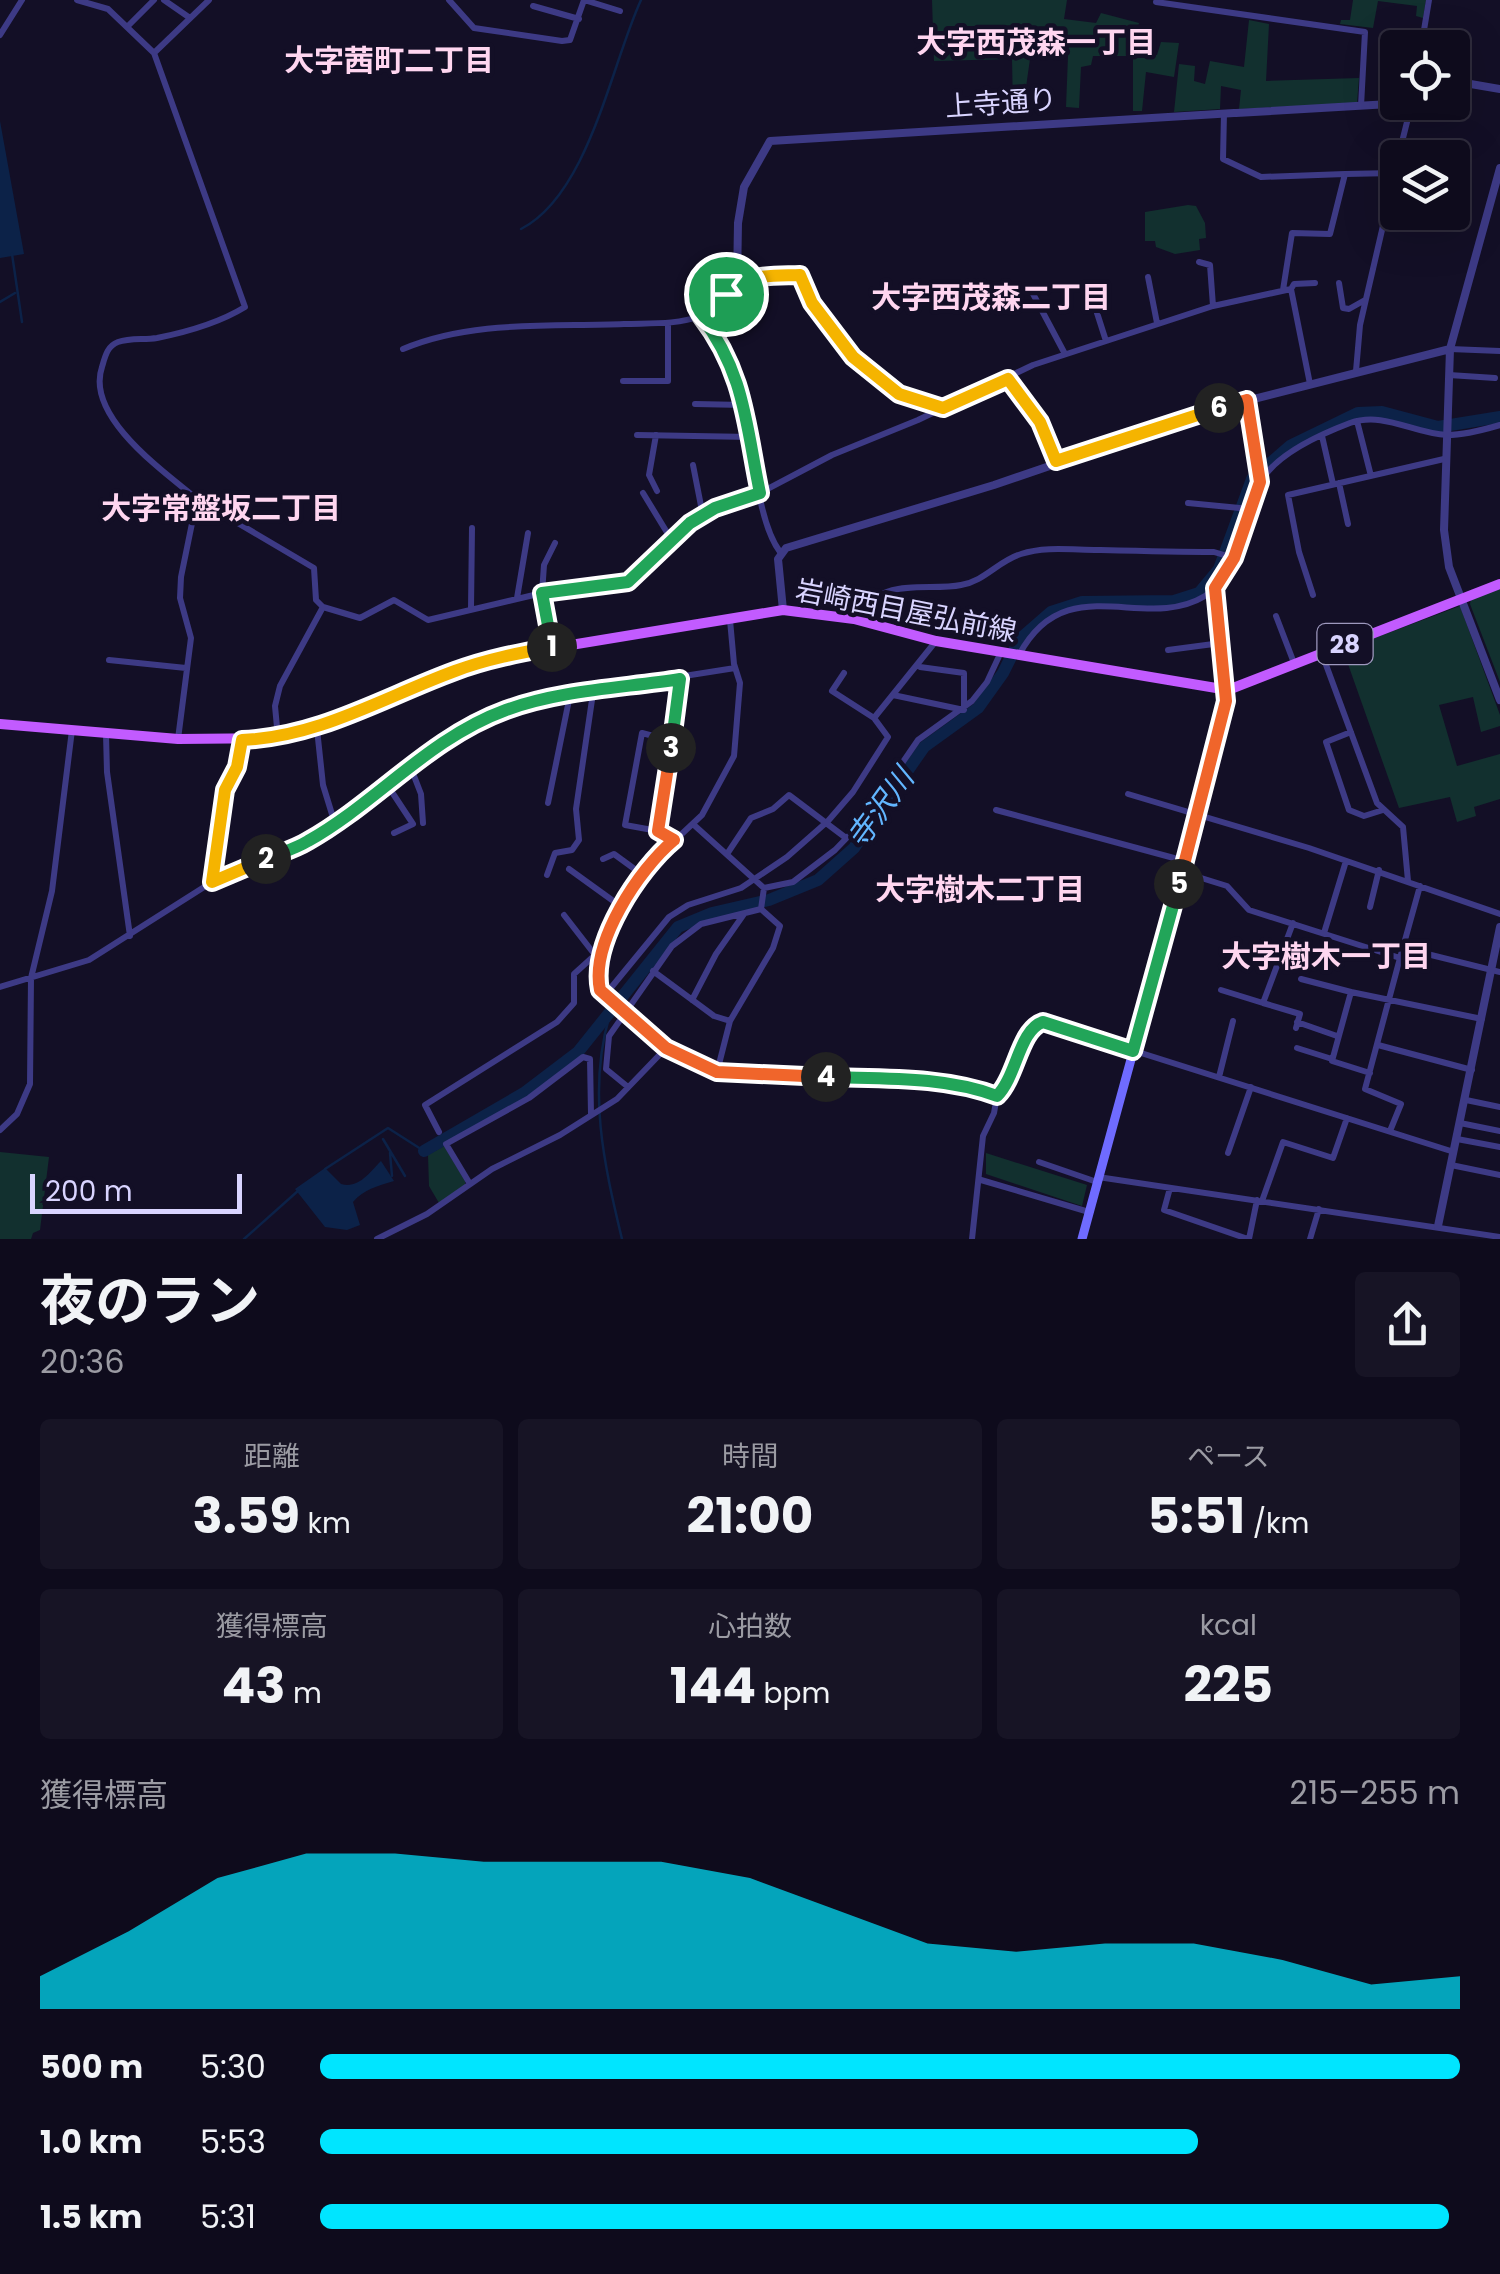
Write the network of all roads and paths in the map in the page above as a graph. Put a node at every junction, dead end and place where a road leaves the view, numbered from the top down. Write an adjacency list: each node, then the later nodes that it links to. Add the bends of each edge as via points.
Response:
1 (22, 0): 16 (street)
2 (77, 0): 14 (street, via 102,5)
3 (154, 0): 14 (street)
4 (164, 0): 12 (street)
5 (209, 0): 12 (street)
6 (449, 0): 13 (street, via 474,28 570,40)
7 (584, 0): 11 (street); 13 (street)
8 (1429, 0): 15 (street)
9 (1156, 2): 21 (street, via 1365,32)
10 (533, 6): 13 (street)
11 (620, 12)
12 (190, 18): 17 (street)
13 (579, 19)
14 (126, 27): 17 (street)
15 (1424, 30)
16 (0, 35)
17 (154, 53): 71 (street, via 245,307 205,325 120,341 108,351 97,386 132,441)
18 (1470, 84): 19 (street)
19 (1500, 90)
20 (1380, 105): 21 (street, 上寺通り)
21 (1362, 106): 22 (street, 上寺通り)
22 (1232, 113): 25 (street, via 1223,160 1261,177); 29 (street, 上寺通り, via 770,141 739,208)
23 (1500, 170): 42 (street)
24 (1380, 173): 25 (street)
25 (1345, 174): 34 (street, via 1330,234 1292,232)
26 (1382, 230): 35 (street)
27 (1199, 262): 36 (street, via 1210,265)
28 (1148, 277): 39 (street)
29 (738, 282): 37 (street); 54 (street, via 800,275 812,303 853,357 899,394)
30 (1316, 282): 34 (street)
31 (1339, 283): 35 (street, via 1343,308)
32 (1031, 290): 44 (street)
33 (1090, 290): 40 (street)
34 (1287, 290): 36 (street); 50 (street)
35 (1366, 300): 45 (street)
36 (1213, 306): 39 (street)
37 (701, 316): 38 (street); 53 (street, via 730,361)
38 (668, 323): 41 (street, via 485,328); 49 (street, via 668,381)
39 (1157, 324): 40 (street)
40 (1106, 340): 44 (street)
41 (403, 349)
42 (1450, 349): 43 (street); 45 (street); 46 (street)
43 (1500, 351)
44 (1065, 354): 48 (street)
45 (1356, 371): 50 (street)
46 (1449, 376): 47 (street); 57 (street)
47 (1495, 378)
48 (1008, 379): 54 (street); 63 (street, via 1040,422)
49 (623, 381)
50 (1310, 384): 51 (street)
51 (1247, 400): 63 (street); 66 (street)
52 (695, 404): 53 (street)
53 (744, 404): 60 (street)
54 (943, 408): 70 (street)
55 (1357, 421): 57 (street); 61 (street); 65 (street)
56 (1500, 425): 57 (street)
57 (1446, 433): 62 (street)
58 (637, 435): 59 (street)
59 (656, 436): 60 (street); 68 (street, via 649,475)
60 (751, 436): 70 (street)
61 (1322, 436): 66 (street); 67 (street)
62 (1444, 459): 65 (street); 87 (street, via 1445,554)
63 (1056, 461): 80 (street)
64 (693, 465): 74 (street)
65 (1371, 476): 67 (street)
66 (1260, 482): 73 (street)
67 (1336, 484): 75 (street); 85 (street, via 1288,494)
68 (657, 491)
69 (643, 492): 78 (street)
70 (760, 493): 74 (street); 80 (street)
71 (197, 499): 88 (street, via 314,568 316,600); 103 (street, via 180,588 192,638)
72 (1188, 503): 73 (street)
73 (1250, 509): 81 (street)
74 (703, 516): 78 (street)
75 (1348, 524)
76 (472, 528): 89 (street)
77 (528, 533): 86 (street)
78 (671, 539): 84 (street, via 628,582)
79 (555, 543): 84 (street)
80 (780, 552): 90 (street)
81 (1229, 556): 83 (street); 93 (street, via 1022,553 976,582 893,590 870,603)
82 (1500, 584): 87 (main road, 28)
83 (1215, 588): 95 (street); 99 (street, via 1170,608 1103,604 1057,615)
84 (542, 593): 86 (street); 96 (street)
85 (1313, 595)
86 (517, 598): 89 (street)
87 (1462, 598): 98 (main road, 28); 111 (street)
88 (323, 607): 89 (street, via 360,618 394,600 428,620); 119 (street, via 280,686 274,706)
89 (471, 608)
90 (783, 610): 91 (main road, 岩崎西目屋弘前線); 93 (main road, 岩崎西目屋弘前線)
91 (730, 616): 96 (main road, 岩崎西目屋弘前線); 104 (street)
92 (1276, 616): 101 (street)
93 (860, 621): 94 (main road, 岩崎西目屋弘前線)
94 (936, 642): 99 (main road, 岩崎西目屋弘前線); 102 (street)
95 (1221, 644): 97 (street); 107 (street)
96 (555, 646): 115 (main road, 岩崎西目屋弘前線, via 455,671)
97 (1168, 650)
98 (1322, 652): 101 (main road, 28); 118 (street)
99 (1010, 654): 107 (main road, 岩崎西目屋弘前線); 112 (street)
100 (110, 660): 103 (street)
101 (1294, 663): 107 (main road, 28)
102 (918, 667): 110 (street); 112 (street, via 964,672)
103 (186, 668): 120 (street)
104 (735, 668): 106 (street); 133 (street, via 740,683 734,756)
105 (844, 674): 113 (street, via 832,691)
106 (680, 679): 108 (street); 122 (street)
107 (1228, 690): 129 (main road)
108 (593, 693): 109 (street); 145 (street, via 576,808 579,840 572,850 555,853)
109 (570, 694): 123 (street, via 503,710); 126 (street)
110 (893, 695): 112 (street); 113 (street)
111 (1500, 700)
112 (964, 710): 136 (street, via 918,740)
113 (874, 718): 130 (street, via 888,737)
114 (0, 724): 116 (main road, 岩崎西目屋弘前線)
115 (317, 728): 119 (main road, 岩崎西目屋弘前線); 132 (street)
116 (72, 729): 117 (main road, 岩崎西目屋弘前線); 166 (street, via 52,891)
117 (106, 732): 120 (main road, 岩崎西目屋弘前線); 160 (street)
118 (1352, 732): 128 (street); 128 (street, via 1326,742 1349,810 1364,816)
119 (278, 738): 121 (main road, 岩崎西目屋弘前線)
120 (178, 739): 121 (main road, 岩崎西目屋弘前線)
121 (242, 740): 148 (street, via 225,790)
122 (672, 741): 134 (street); 134 (street, via 642,733 625,825)
123 (409, 763): 124 (street); 131 (street)
124 (386, 783): 132 (street); 135 (street, via 413,824)
125 (1128, 794): 129 (street)
126 (548, 803)
127 (996, 810): 141 (street)
128 (1383, 810): 147 (street, via 1403,827)
129 (1198, 814): 140 (street); 141 (main road)
130 (828, 821): 136 (street); 138 (street, via 788,795 751,818); 146 (street)
131 (424, 823)
132 (335, 824): 148 (street)
133 (694, 824): 137 (street); 138 (street)
134 (658, 831): 137 (street)
135 (394, 833)
136 (846, 838): 150 (street, via 793,882)
137 (674, 840): 144 (street)
138 (727, 854): 146 (street)
139 (603, 859): 144 (street, via 614,854)
140 (1346, 861): 143 (street); 159 (street)
141 (1184, 866): 157 (street, via 1228,886 1250,910); 183 (main road)
142 (569, 869): 153 (street)
143 (1379, 870): 147 (street); 151 (street)
144 (640, 873): 153 (street)
145 (547, 875)
146 (755, 878): 150 (street); 171 (street, via 669,917)
147 (1408, 881): 149 (street)
148 (212, 882): 160 (street)
149 (1420, 886): 155 (street); 161 (street)
150 (764, 890): 152 (street)
151 (1370, 906)
152 (761, 907): 154 (street); 177 (street, via 780,926)
153 (623, 908): 162 (street)
154 (744, 913): 165 (street, via 702,924); 172 (street)
155 (1500, 914)
156 (564, 915): 162 (street)
157 (1293, 923): 159 (street); 174 (street)
158 (1500, 928): 164 (street)
159 (1324, 933): 163 (street)
160 (130, 936): 166 (street, via 89,960)
161 (1403, 948): 163 (street); 164 (street)
162 (597, 955): 171 (street); 199 (street, via 574,974 574,1004 557,1022 424,1106)
163 (1400, 958): 173 (street)
164 (1496, 970): 176 (street)
165 (653, 971): 172 (street); 175 (street)
166 (30, 978): 168 (street); 197 (street, via 30,1084 17,1114)
167 (1301, 979): 170 (street)
168 (0, 987)
169 (1221, 990): 174 (street)
170 (1350, 992): 173 (street); 179 (street)
171 (607, 997): 175 (street)
172 (692, 1000): 177 (street)
173 (1388, 1000): 176 (street); 180 (street)
174 (1262, 1002): 179 (street, via 1300,1014 1296,1025)
175 (623, 1010): 181 (street); 189 (street, via 609,1036 606,1069)
176 (1482, 1018): 185 (street)
177 (730, 1021): 186 (street)
178 (1233, 1021): 188 (street)
179 (1338, 1036): 184 (street)
180 (1378, 1044): 185 (street); 187 (street)
181 (666, 1048): 186 (street); 189 (street)
182 (1297, 1048): 184 (street)
183 (1133, 1051): 188 (street); 191 (street, via 1036,1024 1010,1083); 209 (main road)
184 (1332, 1059): 187 (street)
185 (1472, 1070): 192 (street)
186 (717, 1072): 191 (street, via 912,1080)
187 (1370, 1073): 200 (street, via 1365,1089 1401,1104)
188 (1220, 1077): 190 (street)
189 (628, 1087): 194 (street)
190 (1251, 1087): 195 (street); 204 (street)
191 (997, 1096): 208 (street, via 978,1157)
192 (1466, 1100): 193 (street); 196 (street)
193 (1500, 1107)
194 (593, 1114): 210 (street); 210 (street, via 590,1059 583,1056 529,1098 446,1144)
195 (1347, 1118): 200 (street); 212 (street, via 1333,1158 1283,1142)
196 (1460, 1124): 198 (street); 201 (street)
197 (0, 1130)
198 (1500, 1131)
199 (439, 1132)
200 (1390, 1132): 203 (street)
201 (1457, 1139): 202 (street); 203 (street)
202 (1500, 1147)
203 (1454, 1152): 206 (street)
204 (1228, 1153)
205 (1038, 1162): 209 (street)
206 (1451, 1165): 207 (street); 215 (street)
207 (1500, 1175)
208 (981, 1180): 214 (street); 218 (street)
209 (1097, 1180): 211 (street); 214 (main road)
210 (470, 1184): 217 (street)
211 (1170, 1188): 212 (street); 220 (street, via 1164,1210)
212 (1259, 1200): 213 (street); 220 (street)
213 (1319, 1209): 215 (street); 221 (street)
214 (1089, 1212): 219 (main road)
215 (1438, 1226): 216 (street)
216 (1500, 1236)
217 (377, 1239)
218 (972, 1239)
219 (1082, 1239)
220 (1248, 1239)
221 (1310, 1239)

